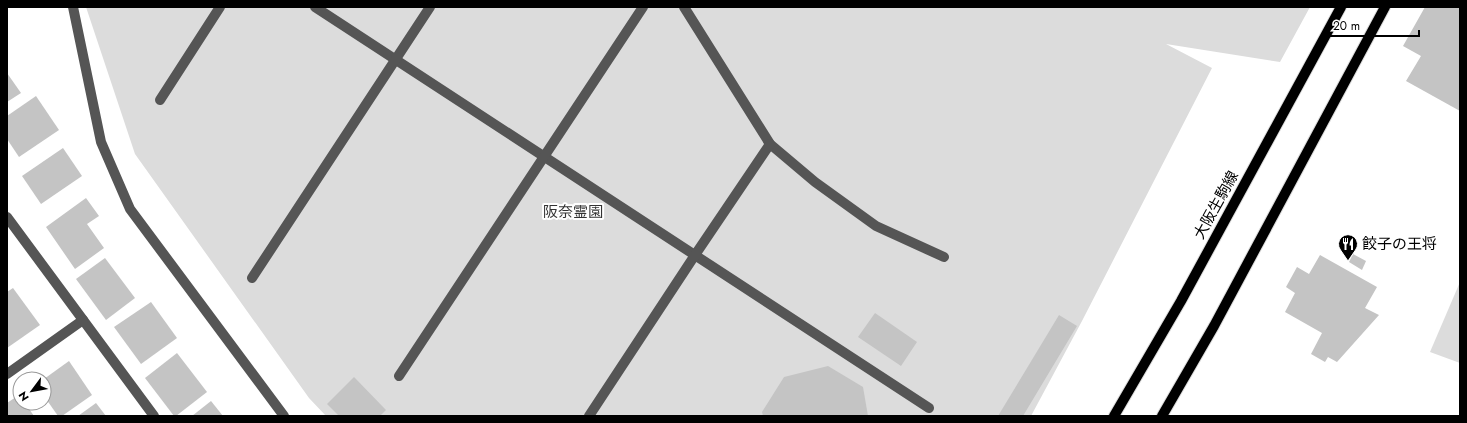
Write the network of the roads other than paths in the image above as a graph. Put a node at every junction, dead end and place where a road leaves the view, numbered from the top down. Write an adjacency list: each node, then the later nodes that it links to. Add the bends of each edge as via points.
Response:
1 (73, 7): 22 (street, via 101,142 130,209)
2 (220, 7): 10 (street)
3 (315, 7): 9 (street)
4 (430, 7): 9 (street)
5 (643, 7): 12 (street)
6 (684, 7): 11 (street)
7 (1341, 7): 24 (main road, 大阪生駒線, via 1181,301)
8 (1385, 7): 25 (main road, via 1214,326)
9 (396, 59): 12 (street); 16 (street)
10 (160, 100)
11 (770, 144): 14 (street); 15 (street, via 815,182 876,226)
12 (544, 156): 14 (street); 19 (street)
13 (7, 217): 17 (street)
14 (695, 255): 20 (street); 23 (street)
15 (944, 257)
16 (252, 278)
17 (83, 320): 18 (street); 21 (street)
18 (7, 374)
19 (399, 376)
20 (929, 408)
21 (154, 416)
22 (284, 416)
23 (589, 416)
24 (1114, 416)
25 (1162, 416)

